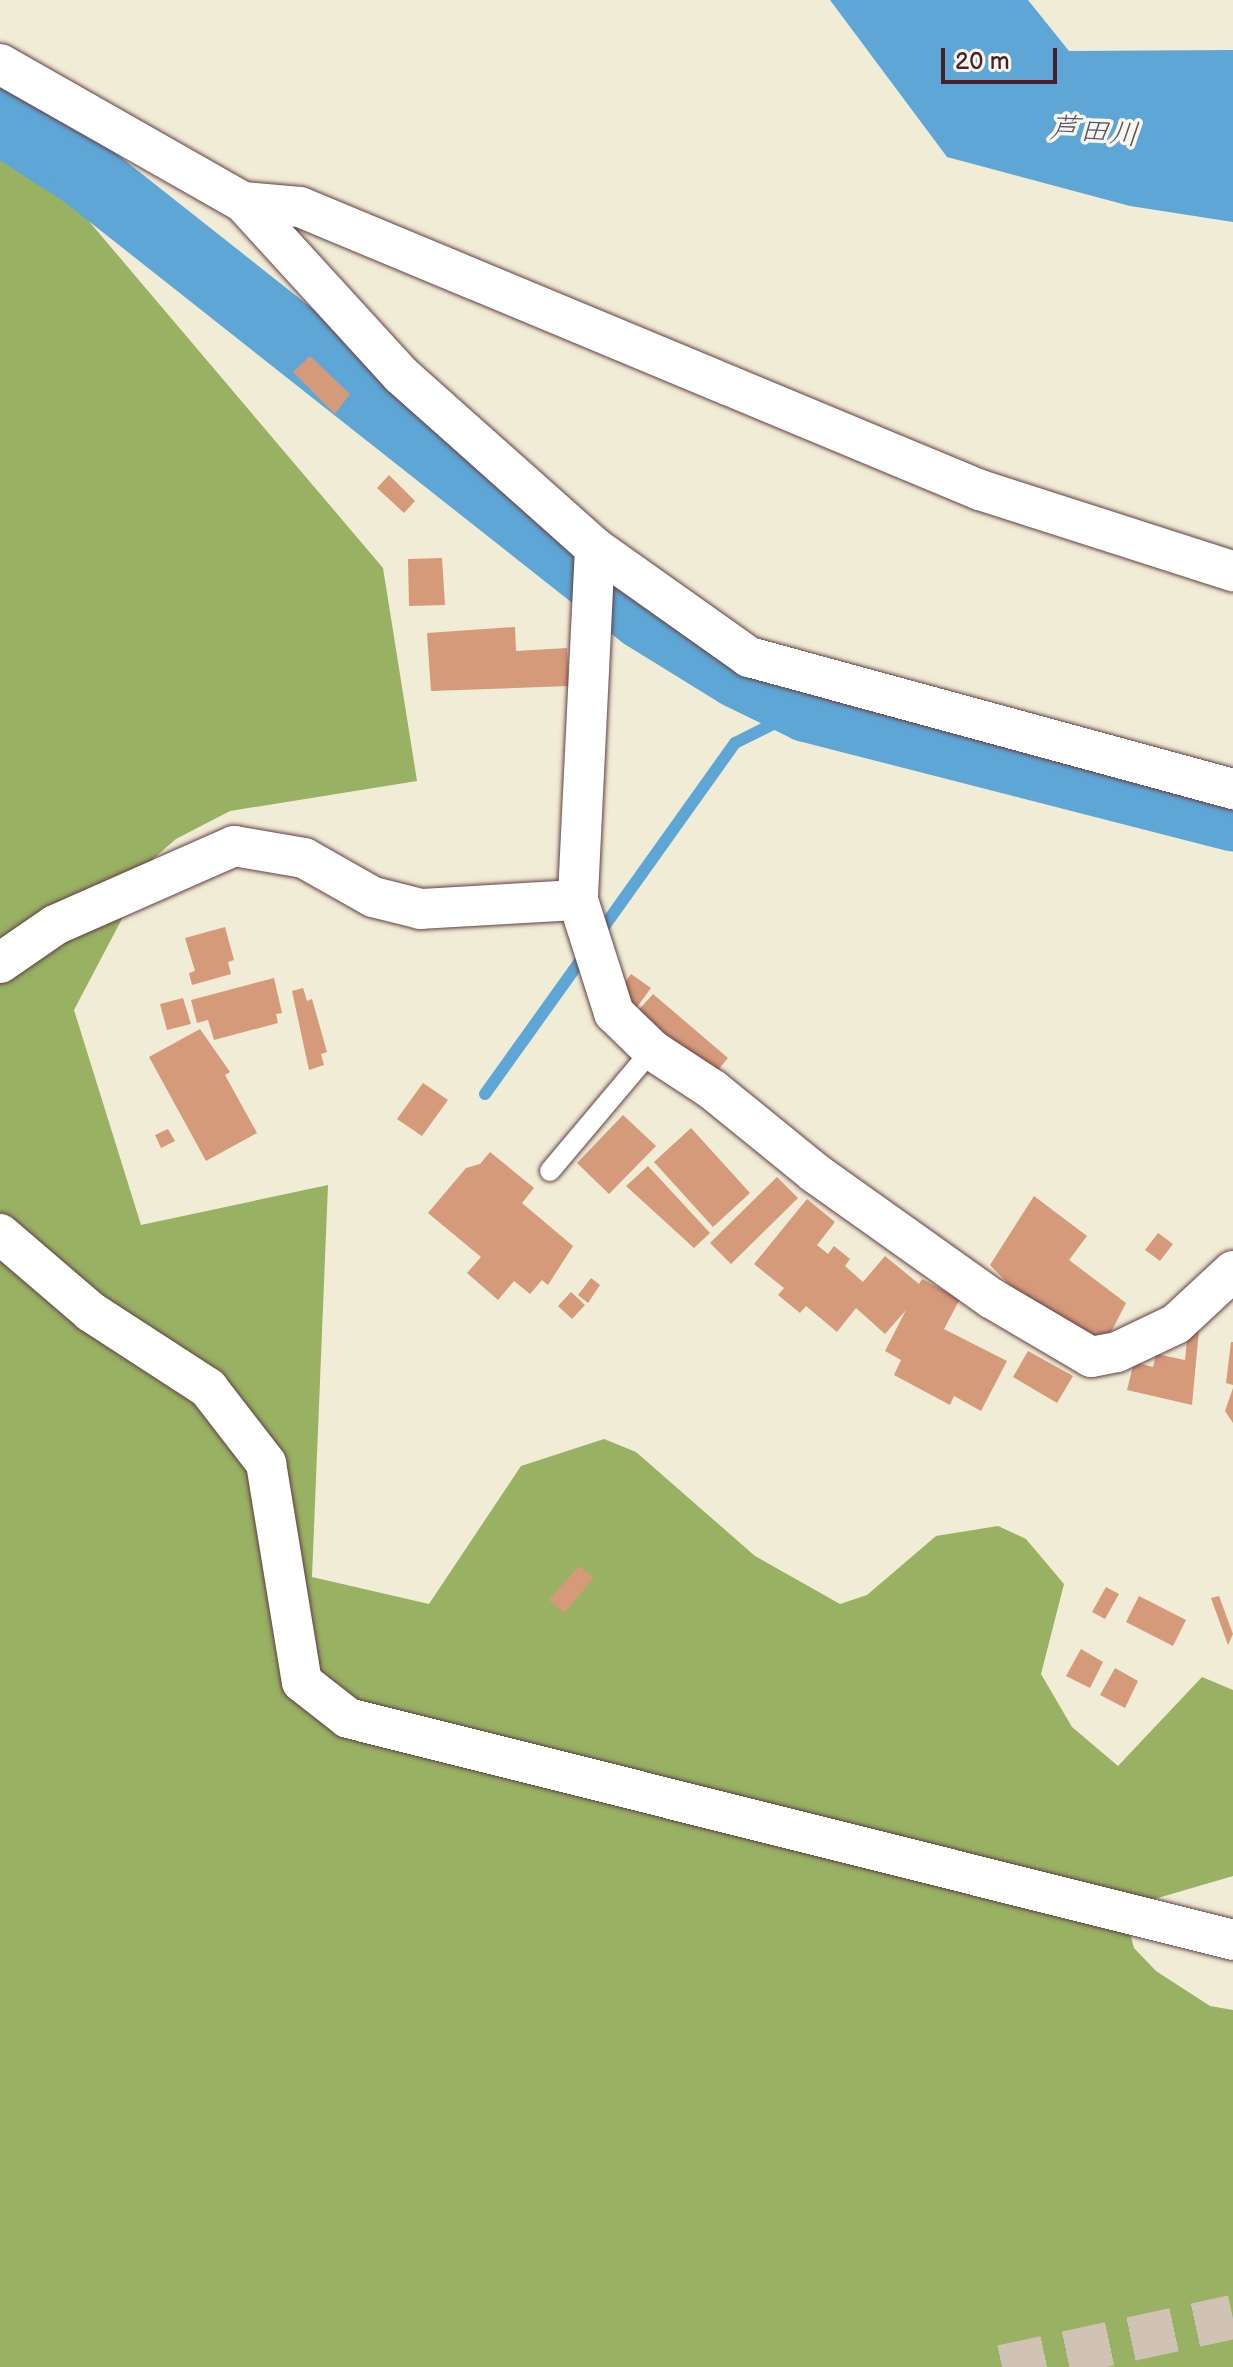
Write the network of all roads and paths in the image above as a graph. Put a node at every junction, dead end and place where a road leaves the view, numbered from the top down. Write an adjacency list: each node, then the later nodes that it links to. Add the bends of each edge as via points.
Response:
1 (0, 64): 2 (street)
2 (243, 202): 3 (street, via 401,375); 4 (street, via 300,207 980,490)
3 (595, 548): 5 (street, via 749,657); 6 (street)
4 (1233, 571)
5 (1233, 789)
6 (587, 929): 7 (street, via 421,909 373,897 304,858 234,846 55,925); 8 (street, via 614,1013)
7 (0, 963)
8 (652, 1050): 9 (lane); 11 (street, via 991,1298 1091,1357 1117,1352 1176,1324)
9 (550, 1171)
10 (0, 1234): 12 (street, via 91,1312 208,1388 266,1463 302,1682 348,1718)
11 (1233, 1271)
12 (1233, 1940)

